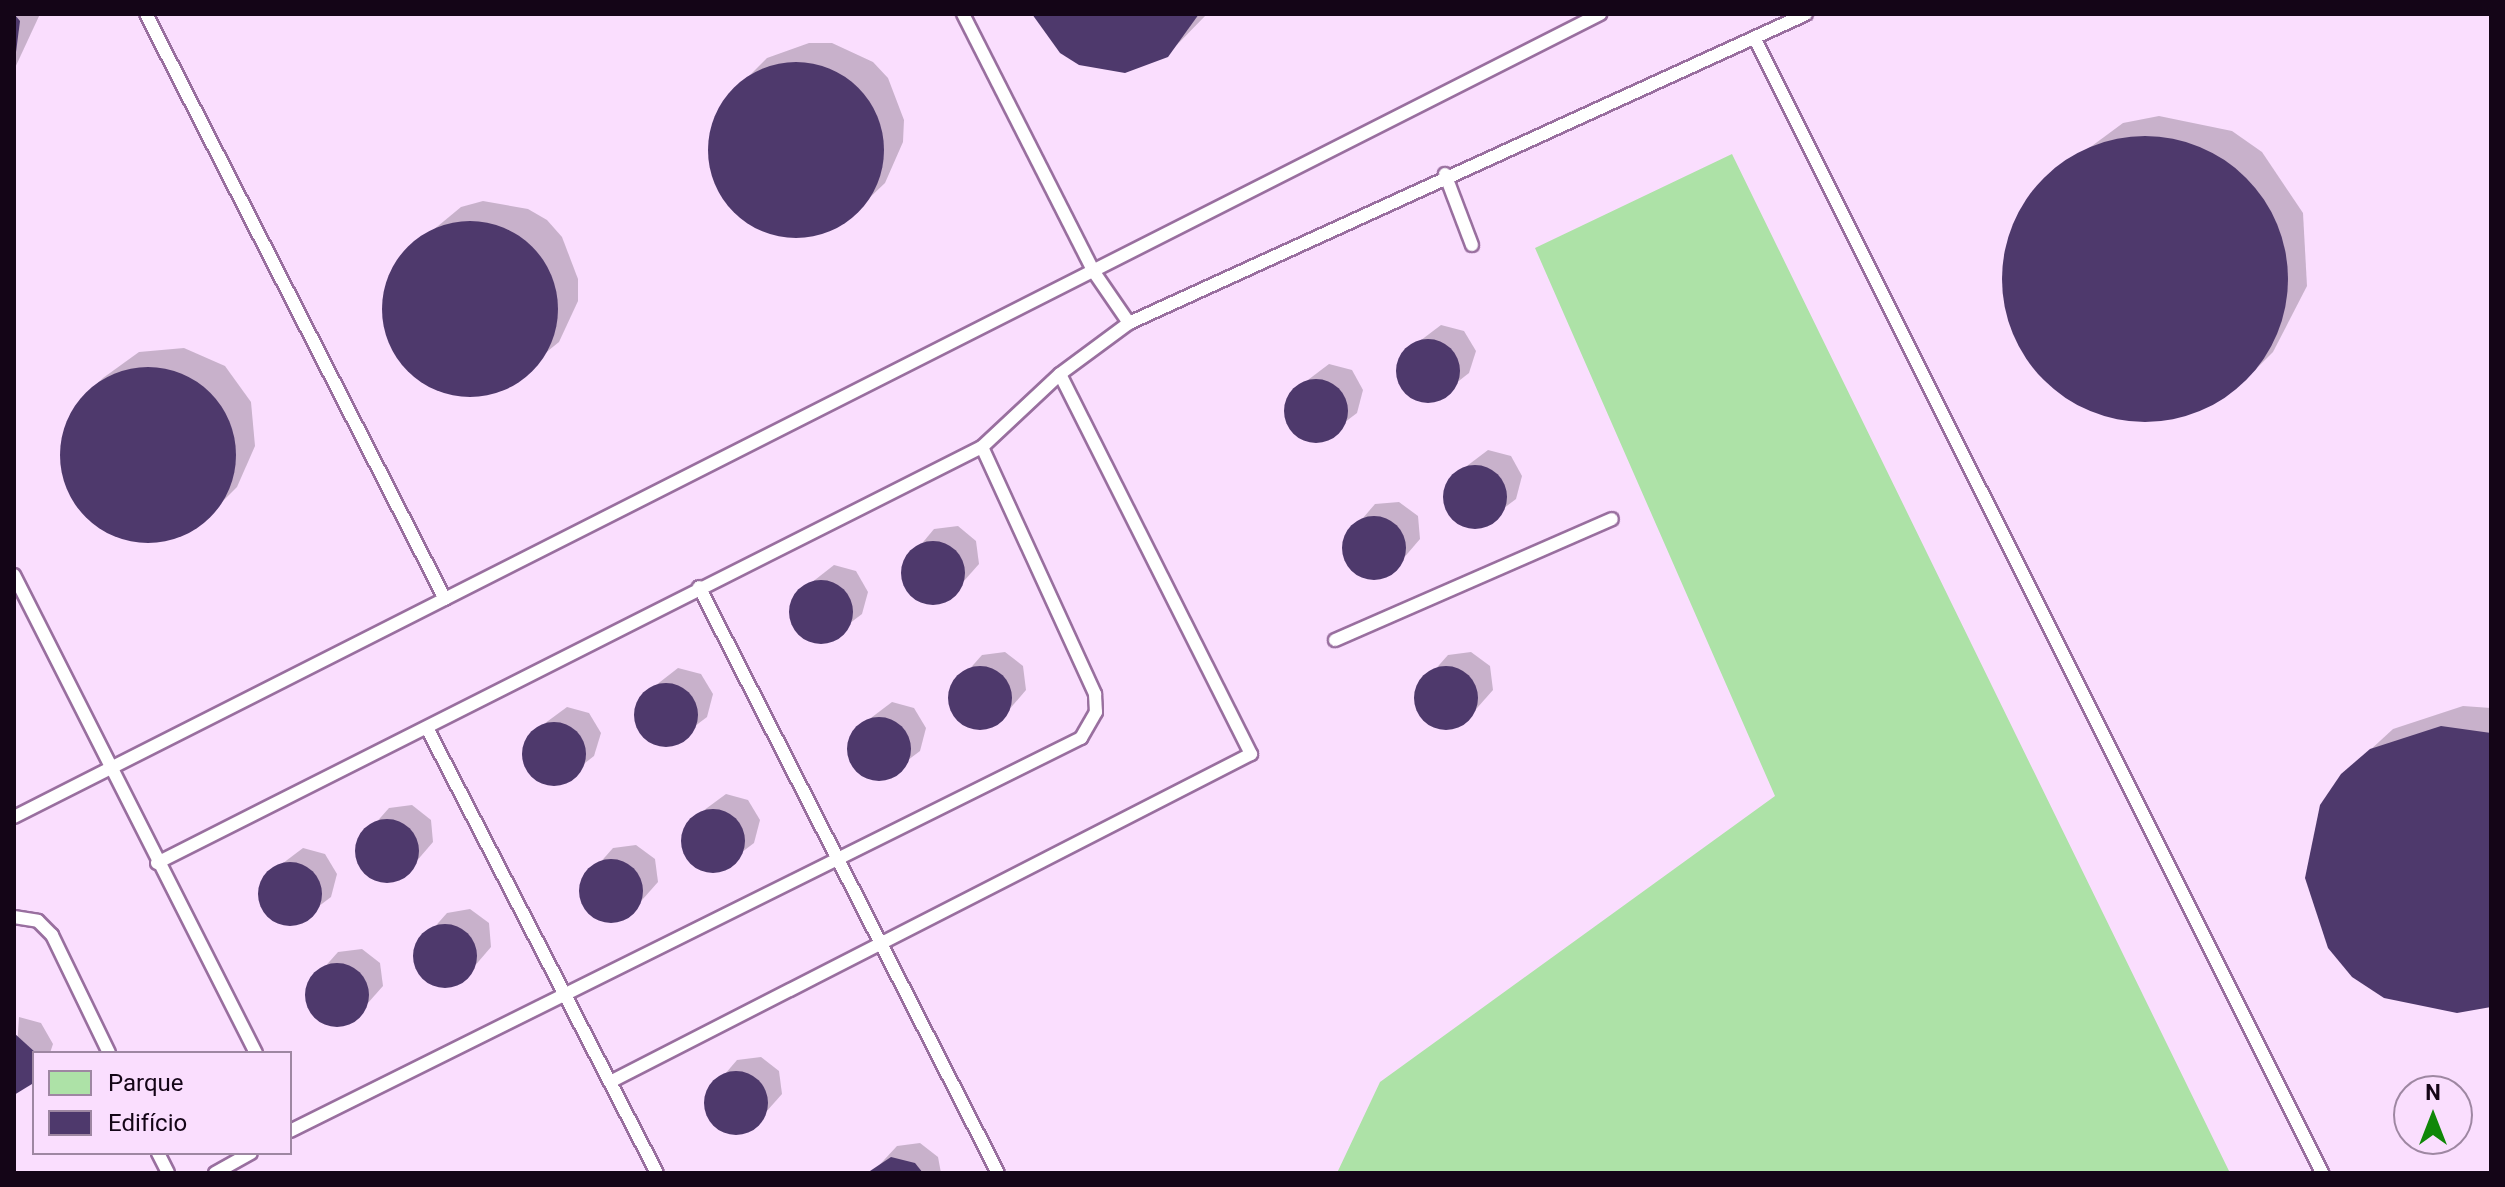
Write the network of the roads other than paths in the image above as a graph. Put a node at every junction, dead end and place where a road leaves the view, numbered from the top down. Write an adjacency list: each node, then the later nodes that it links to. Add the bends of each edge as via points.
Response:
1 (146, 14): 15 (lane)
2 (963, 14): 8 (lane)
3 (1600, 14): 8 (lane)
4 (1806, 14): 5 (lane)
5 (1755, 39): 6 (lane); 35 (lane)
6 (1445, 174): 7 (lane); 9 (lane)
7 (1472, 245)
8 (1094, 272): 9 (lane); 15 (lane)
9 (1129, 323): 10 (lane)
10 (1060, 374): 11 (lane); 23 (lane, via 1251,754)
11 (982, 447): 14 (lane); 20 (lane, via 1095,694 1091,728)
12 (1612, 519): 16 (lane)
13 (14, 575): 18 (lane)
14 (699, 587): 17 (lane); 20 (lane)
15 (445, 599): 18 (lane)
16 (1335, 640)
17 (427, 728): 21 (lane); 24 (lane)
18 (112, 769): 19 (lane); 21 (lane)
19 (14, 817)
20 (836, 859): 23 (lane); 24 (lane)
21 (157, 863): 26 (lane)
22 (14, 917): 25 (lane, via 38,921 52,935)
23 (879, 941): 27 (lane); 34 (lane)
24 (562, 993): 27 (lane); 28 (lane)
25 (108, 1051)
26 (255, 1051)
27 (610, 1082): 33 (lane)
28 (292, 1126)
29 (159, 1155): 31 (lane)
30 (247, 1155): 32 (lane)
31 (168, 1173)
32 (215, 1173)
33 (657, 1173)
34 (998, 1173)
35 (2322, 1173)

